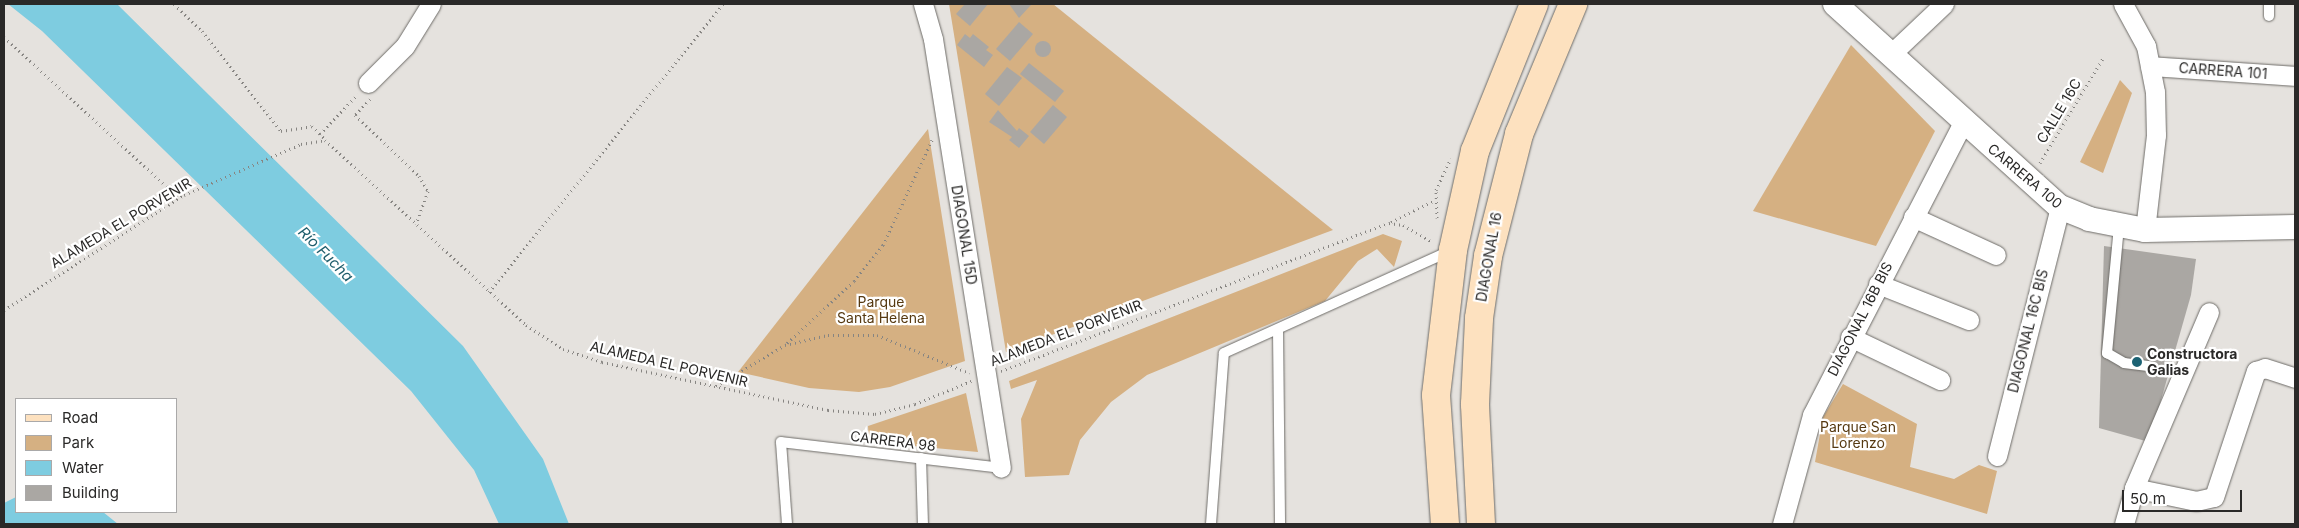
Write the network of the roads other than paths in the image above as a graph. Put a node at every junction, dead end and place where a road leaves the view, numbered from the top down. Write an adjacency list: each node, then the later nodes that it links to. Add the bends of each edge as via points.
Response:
1 (431, 4): 13 (street, via 405,46)
2 (923, 4): 32 (street, DIAGONAL 15D, via 945,115)
3 (1534, 4): 20 (main road, via 1475,151)
4 (1573, 4): 39 (main road, DIAGONAL 16, via 1519,134 1488,256 1475,404)
5 (1835, 4): 10 (street, CARRERA 100)
6 (1944, 4): 10 (street)
7 (2123, 4): 11 (street, via 2146,46)
8 (2269, 4): 9 (lane)
9 (2269, 16)
10 (1890, 55): 14 (street, CARRERA 100)
11 (2150, 66): 12 (street, CARRERA 101); 19 (street, via 2156,135)
12 (2295, 76)
13 (371, 88)
14 (1963, 123): 15 (street, CARRERA 100); 16 (street, DIAGONAL 16B BIS)
15 (2060, 207): 17 (street, CARRERA 100); 30 (street, DIAGONAL 16C BIS)
16 (1913, 217): 21 (street); 22 (street, DIAGONAL 16B BIS)
17 (2118, 226): 19 (street, CARRERA 100); 27 (lane, via 2107,353 2124,363)
18 (2295, 227): 19 (street, CARRERA 100)
19 (2145, 230)
20 (1446, 248): 25 (lane); 38 (main road, via 1436,395)
21 (1996, 255)
22 (1878, 284): 24 (street); 26 (street, DIAGONAL 16B BIS)
23 (2209, 312): 33 (street)
24 (1969, 320)
25 (1278, 330): 36 (lane, via 1224,353); 37 (lane)
26 (1850, 337): 29 (street); 40 (street, DIAGONAL 16B BIS, via 1812,414)
27 (2150, 366)
28 (2295, 378): 33 (street, via 2265,368 2256,372 2214,497 2196,501)
29 (1940, 380)
30 (1997, 456)
31 (921, 458): 32 (lane, CARRERA 98); 34 (lane, CARRERA 98, via 782,442); 35 (lane)
32 (1001, 468)
33 (2134, 488): 41 (street)
34 (787, 524)
35 (922, 524)
36 (1211, 524)
37 (1280, 524)
38 (1445, 524)
39 (1481, 524)
40 (1782, 524)
41 (2124, 524)

